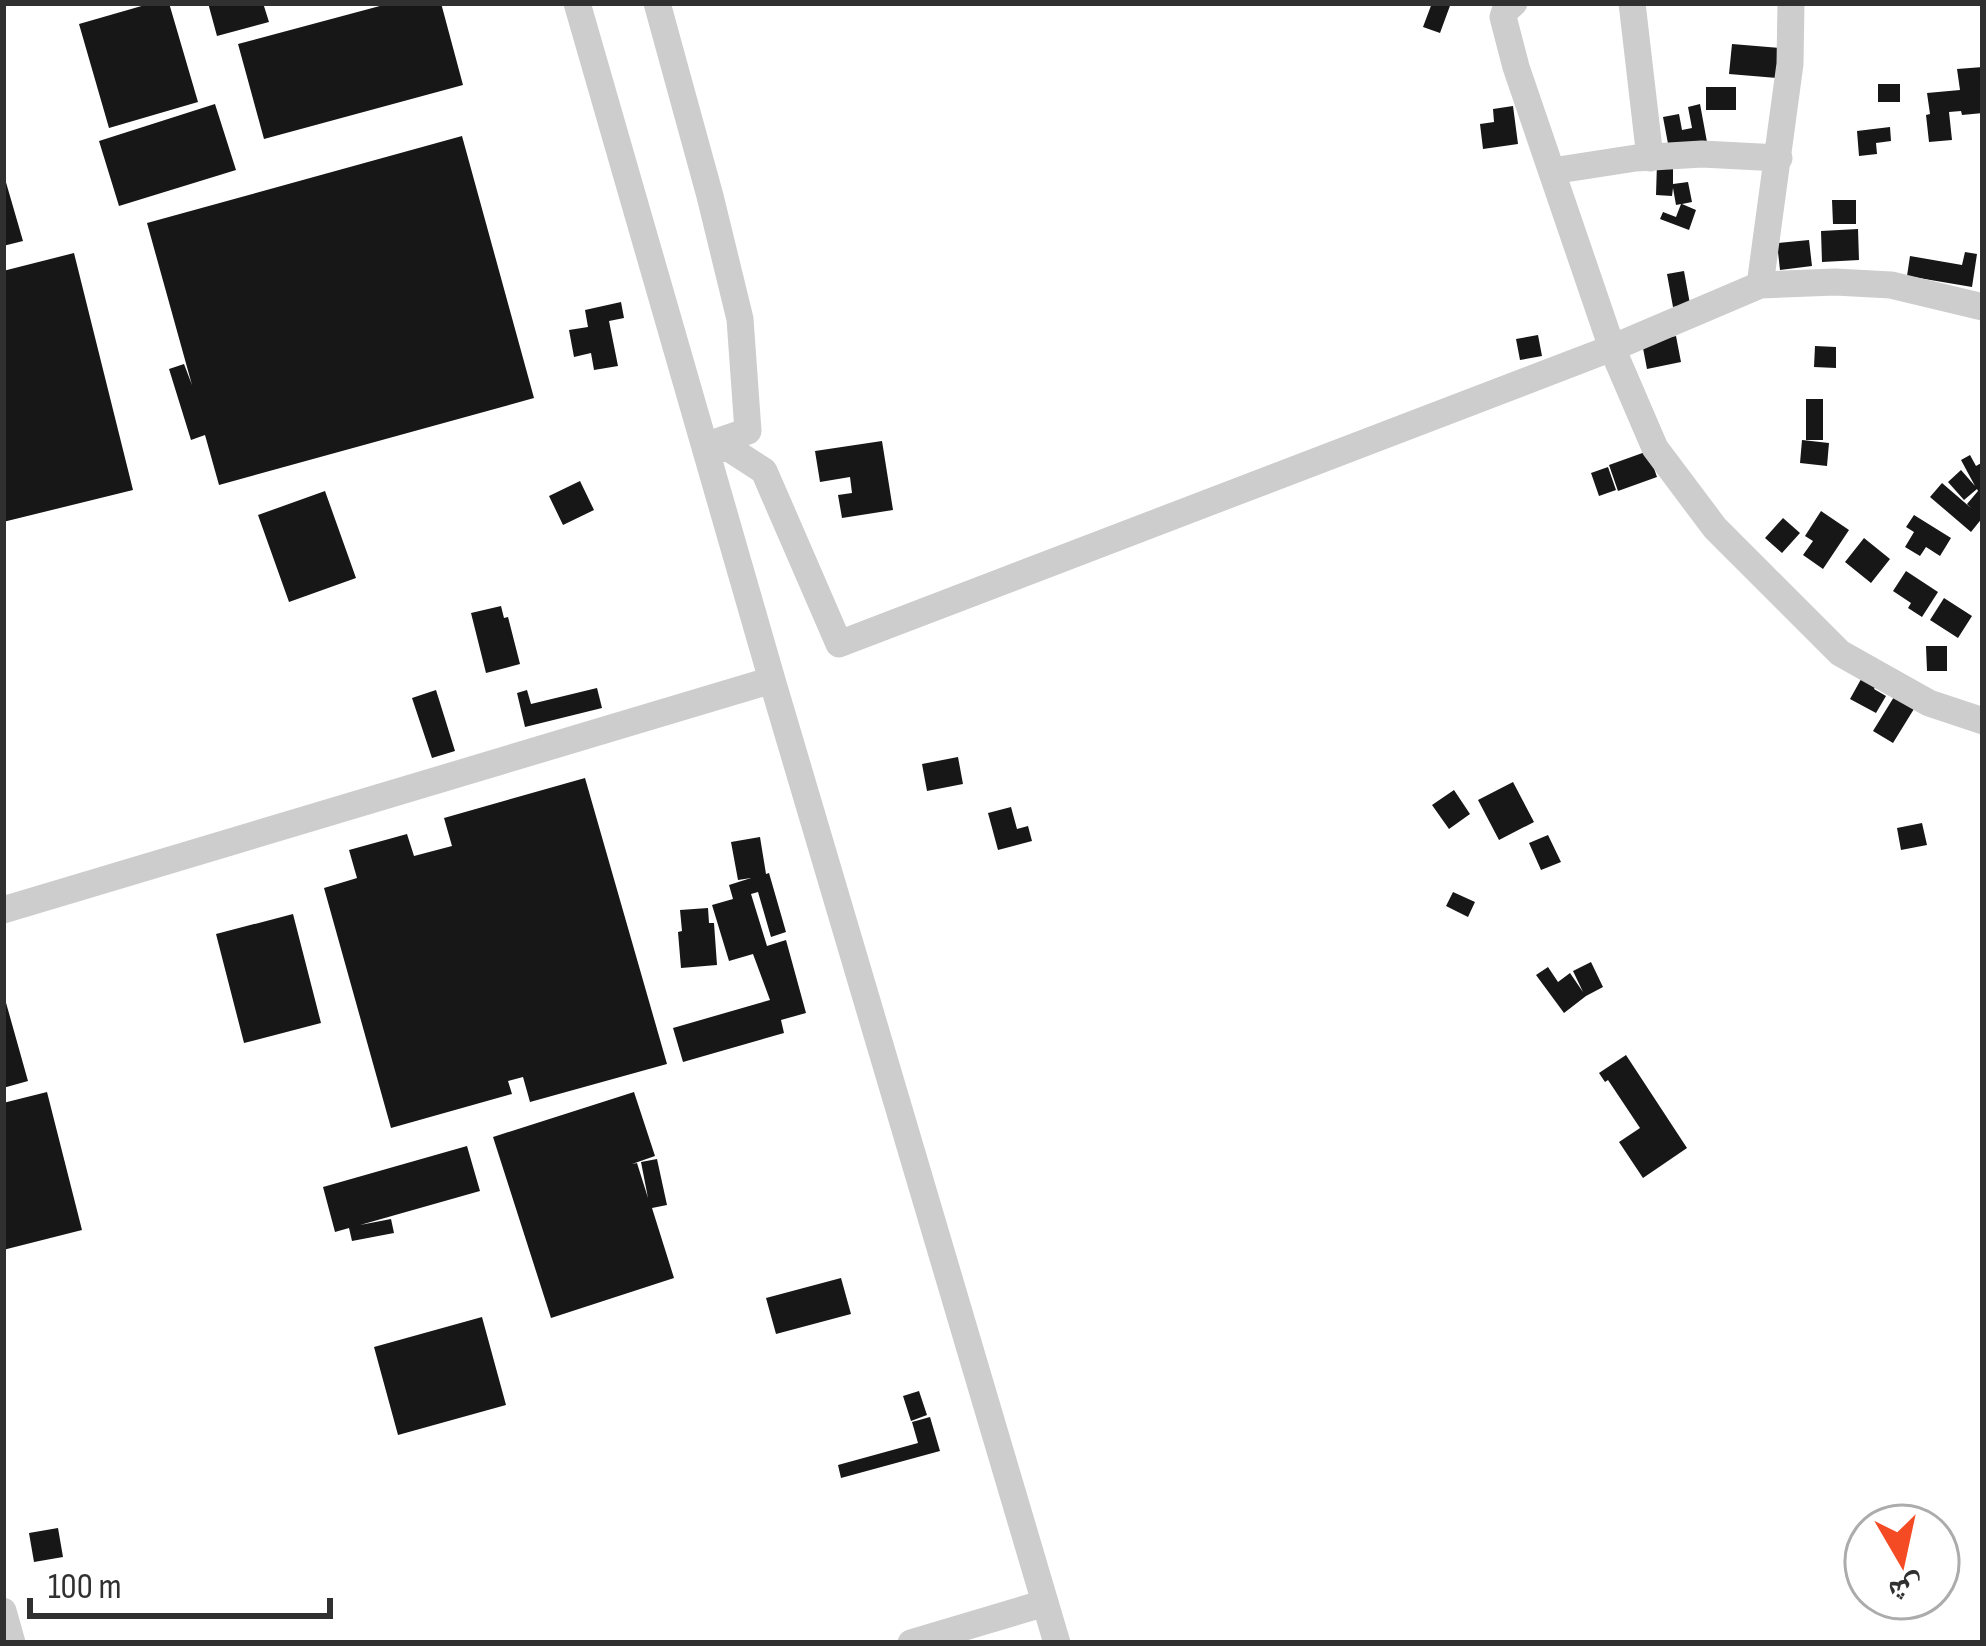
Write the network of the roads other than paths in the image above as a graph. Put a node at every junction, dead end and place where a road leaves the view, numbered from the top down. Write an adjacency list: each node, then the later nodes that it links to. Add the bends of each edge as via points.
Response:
1 (577, 3): 12 (street)
2 (657, 3): 12 (street, via 740,319 748,431)
3 (1514, 3): 8 (street, via 1504,26)
4 (1632, 3): 6 (street)
5 (1791, 3): 7 (street)
6 (1649, 158): 7 (street); 8 (street)
7 (1779, 158): 9 (street)
8 (1552, 171): 11 (street)
9 (1760, 285): 10 (street, via 1891,285); 11 (street)
10 (1983, 307)
11 (1612, 348): 12 (street, via 839,644 764,471 730,449); 14 (street, via 1655,448 1715,528 1840,652 1929,703)
12 (705, 446): 13 (street)
13 (772, 680): 15 (street); 16 (street)
14 (1983, 722)
15 (3, 910)
16 (1045, 1603): 17 (street); 18 (street)
17 (911, 1643)
18 (1057, 1643)

